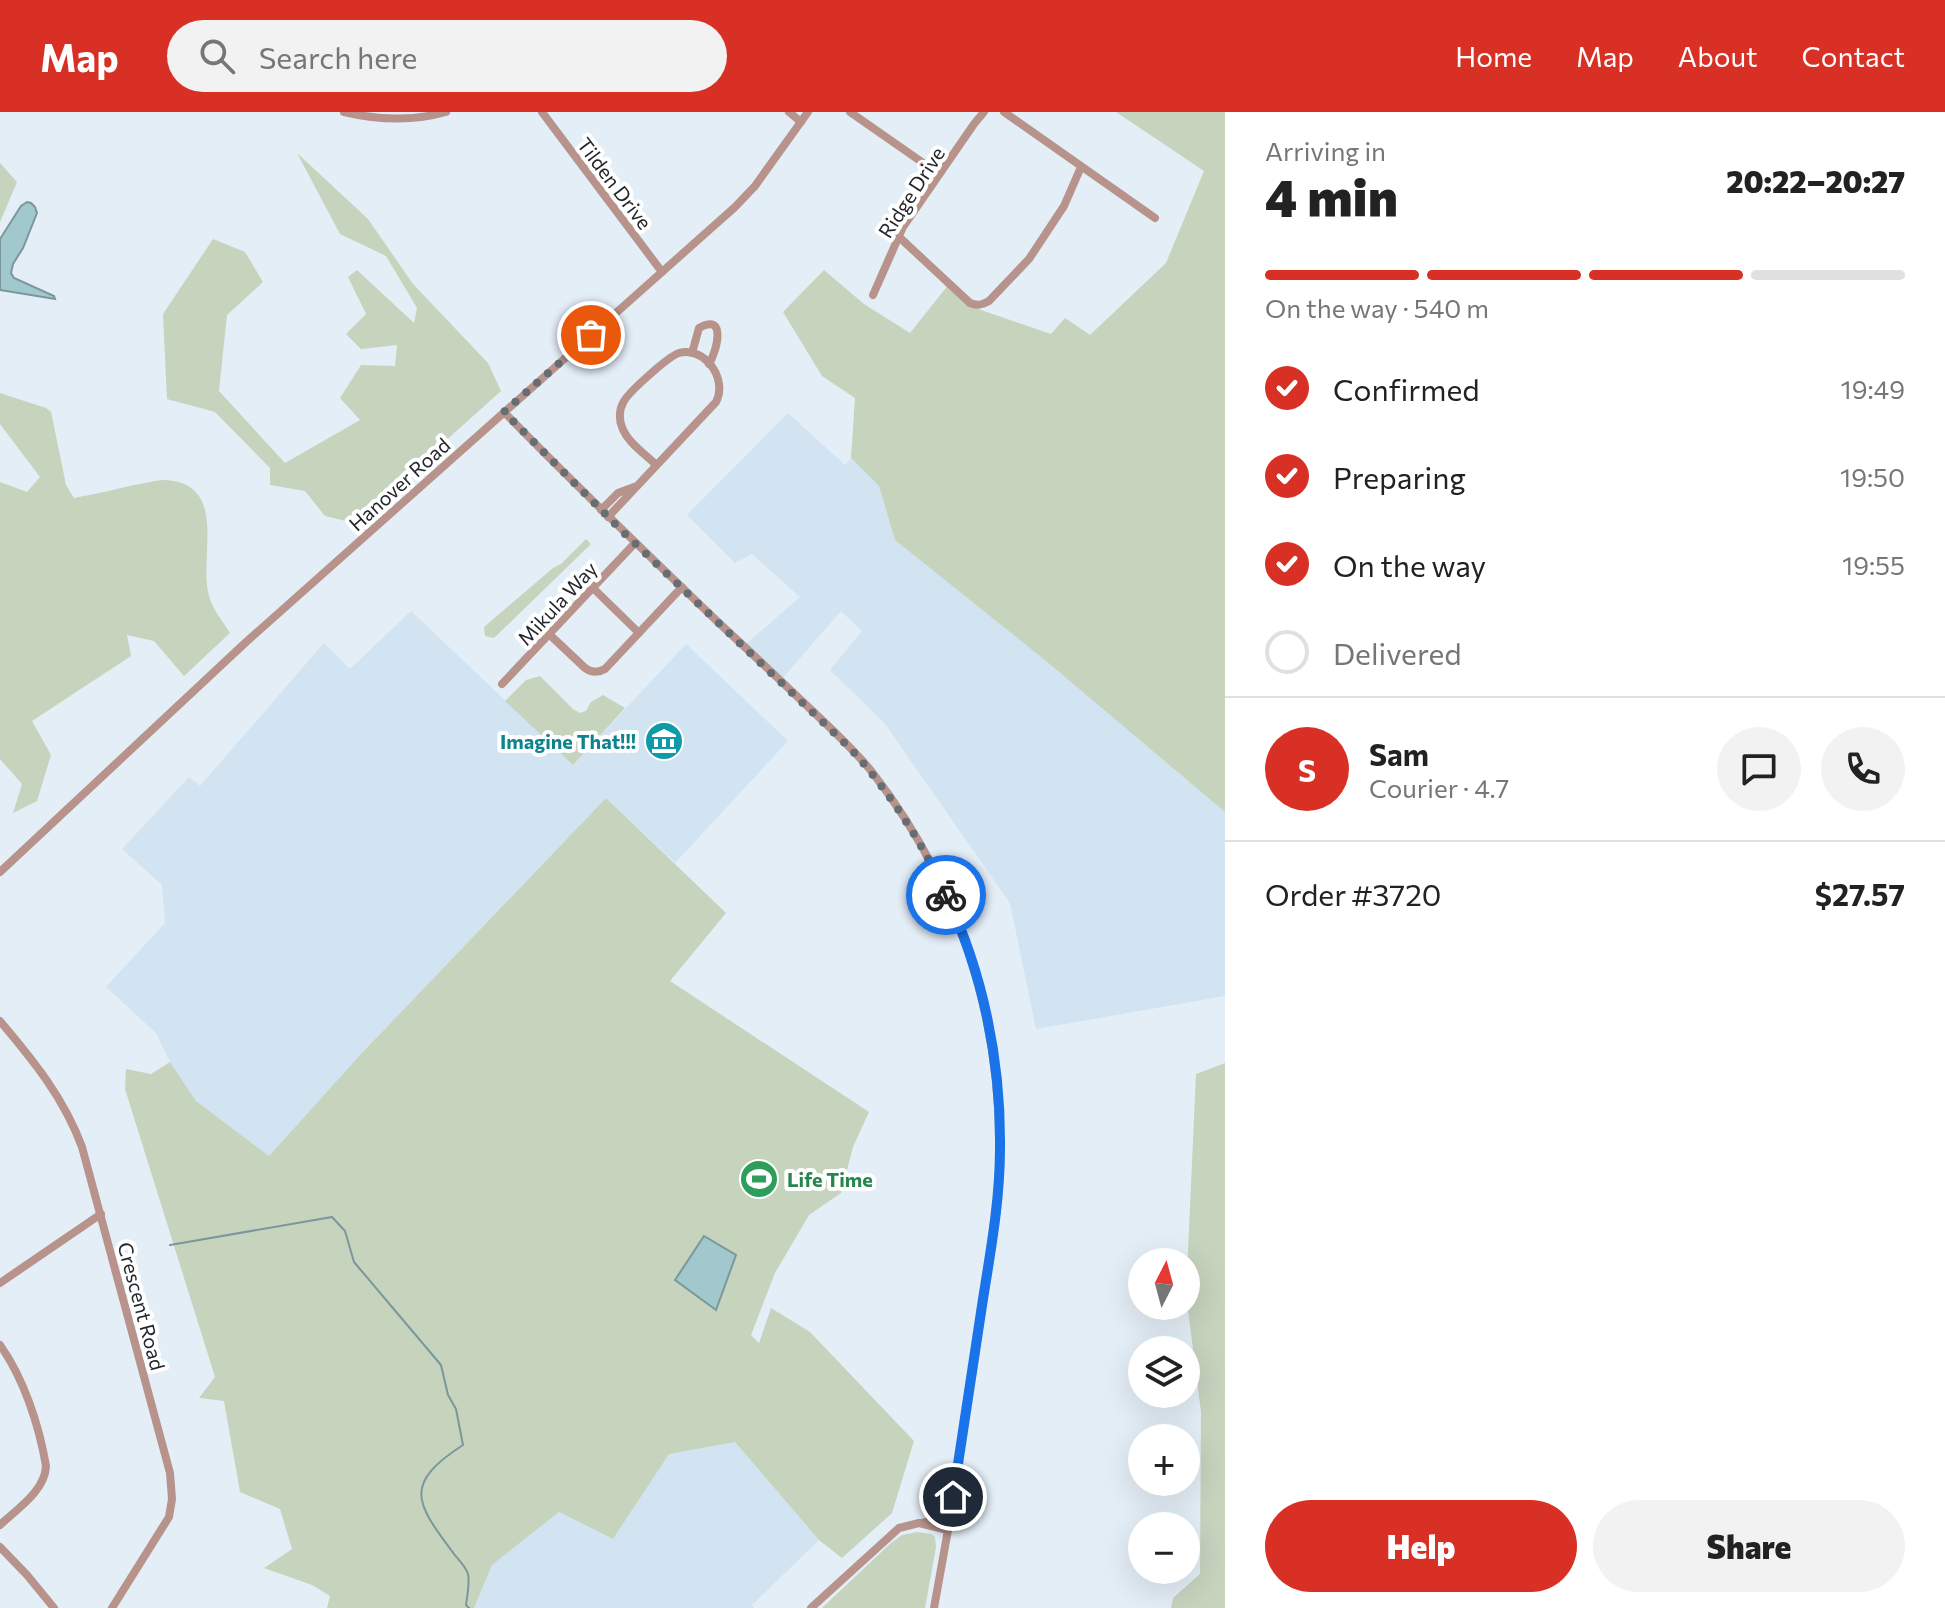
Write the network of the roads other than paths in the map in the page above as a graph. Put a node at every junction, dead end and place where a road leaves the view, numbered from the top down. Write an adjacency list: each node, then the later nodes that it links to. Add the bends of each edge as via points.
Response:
1 (344, 112): 2 (street, via 386,119)
2 (446, 112)
3 (542, 112): 14 (street, Tilden Drive)
4 (789, 112): 9 (street)
5 (808, 112): 9 (street, Hanover Road)
6 (850, 112): 11 (street)
7 (984, 112): 11 (street, Ridge Drive)
8 (1004, 112): 10 (street)
9 (801, 122): 14 (street, Hanover Road, via 755,186)
10 (1081, 167): 12 (street); 13 (street, via 1064,206 1029,259 985,304 970,303)
11 (939, 174): 13 (street, Ridge Drive)
12 (1155, 218)
13 (898, 236): 15 (street, Ridge Drive)
14 (662, 272): 18 (street, Hanover Road)
15 (873, 295)
16 (692, 353): 17 (street); 17 (street, via 699,328 712,325 719,337); 19 (street, via 668,359 622,404 625,435)
17 (709, 364): 19 (street, via 720,381 716,402)
18 (504, 412): 20 (street); 27 (street, Hanover Road)
19 (655, 464): 20 (street)
20 (604, 513): 21 (street)
21 (635, 543): 22 (street); 23 (street, Mikula Way)
22 (682, 587): 24 (street); 32 (street, via 871,771 942,886 975,968 996,1071 999,1179)
23 (593, 588): 24 (street); 25 (street, Mikula Way)
24 (639, 633): 25 (street, via 605,669 595,672)
25 (550, 635): 26 (street, Mikula Way)
26 (502, 684)
27 (0, 872)
28 (0, 1021): 29 (street, Crescent Road, via 65,1108)
29 (101, 1214): 30 (street); 38 (street, Crescent Road, via 172,1487 166,1524)
30 (0, 1283)
31 (0, 1345): 34 (street, via 26,1394 46,1466 39,1487)
32 (953, 1497): 33 (street, via 936,1519); 35 (street)
33 (919, 1523): 35 (street); 39 (street, via 895,1530)
34 (0, 1525)
35 (948, 1530): 40 (street)
36 (0, 1547): 37 (street)
37 (54, 1608)
38 (112, 1608)
39 (811, 1608)
40 (934, 1608)

